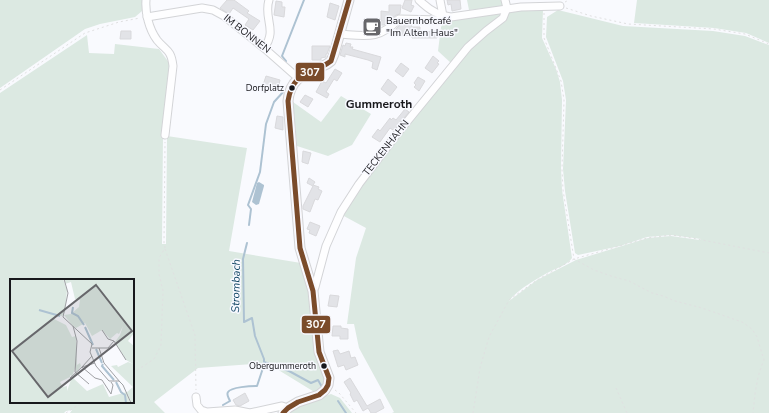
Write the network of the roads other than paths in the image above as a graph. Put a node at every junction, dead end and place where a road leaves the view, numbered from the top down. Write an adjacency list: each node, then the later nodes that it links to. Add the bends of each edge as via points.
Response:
1 (146, 0): 10 (street)
2 (269, 0): 12 (street, via 266,7 271,32)
3 (349, 0): 11 (street)
4 (419, 0): 9 (street, via 427,8)
5 (440, 0): 9 (street)
6 (505, 0): 8 (street)
7 (560, 6): 8 (street)
8 (507, 8): 9 (street); 15 (street, TECKENHAHN, via 503,18 486,30 464,52 359,184 341,212 326,246)
9 (443, 16): 11 (street, via 441,20 399,19 392,26 374,35)
10 (147, 17): 12 (street, IM BONNEN, via 202,8 213,10); 14 (street, via 154,36 169,51 172,58)
11 (340, 34): 13 (street, via 331,61)
12 (264, 48): 13 (street, IM BONNEN)
13 (298, 78): 15 (street, via 289,93 289,109 300,248)
14 (165, 135)
15 (313, 291): 17 (street, via 319,352 329,378 328,385 319,395 298,402)
16 (196, 397): 17 (street, via 197,405 207,412 235,410 250,413 282,406)
17 (286, 410)

